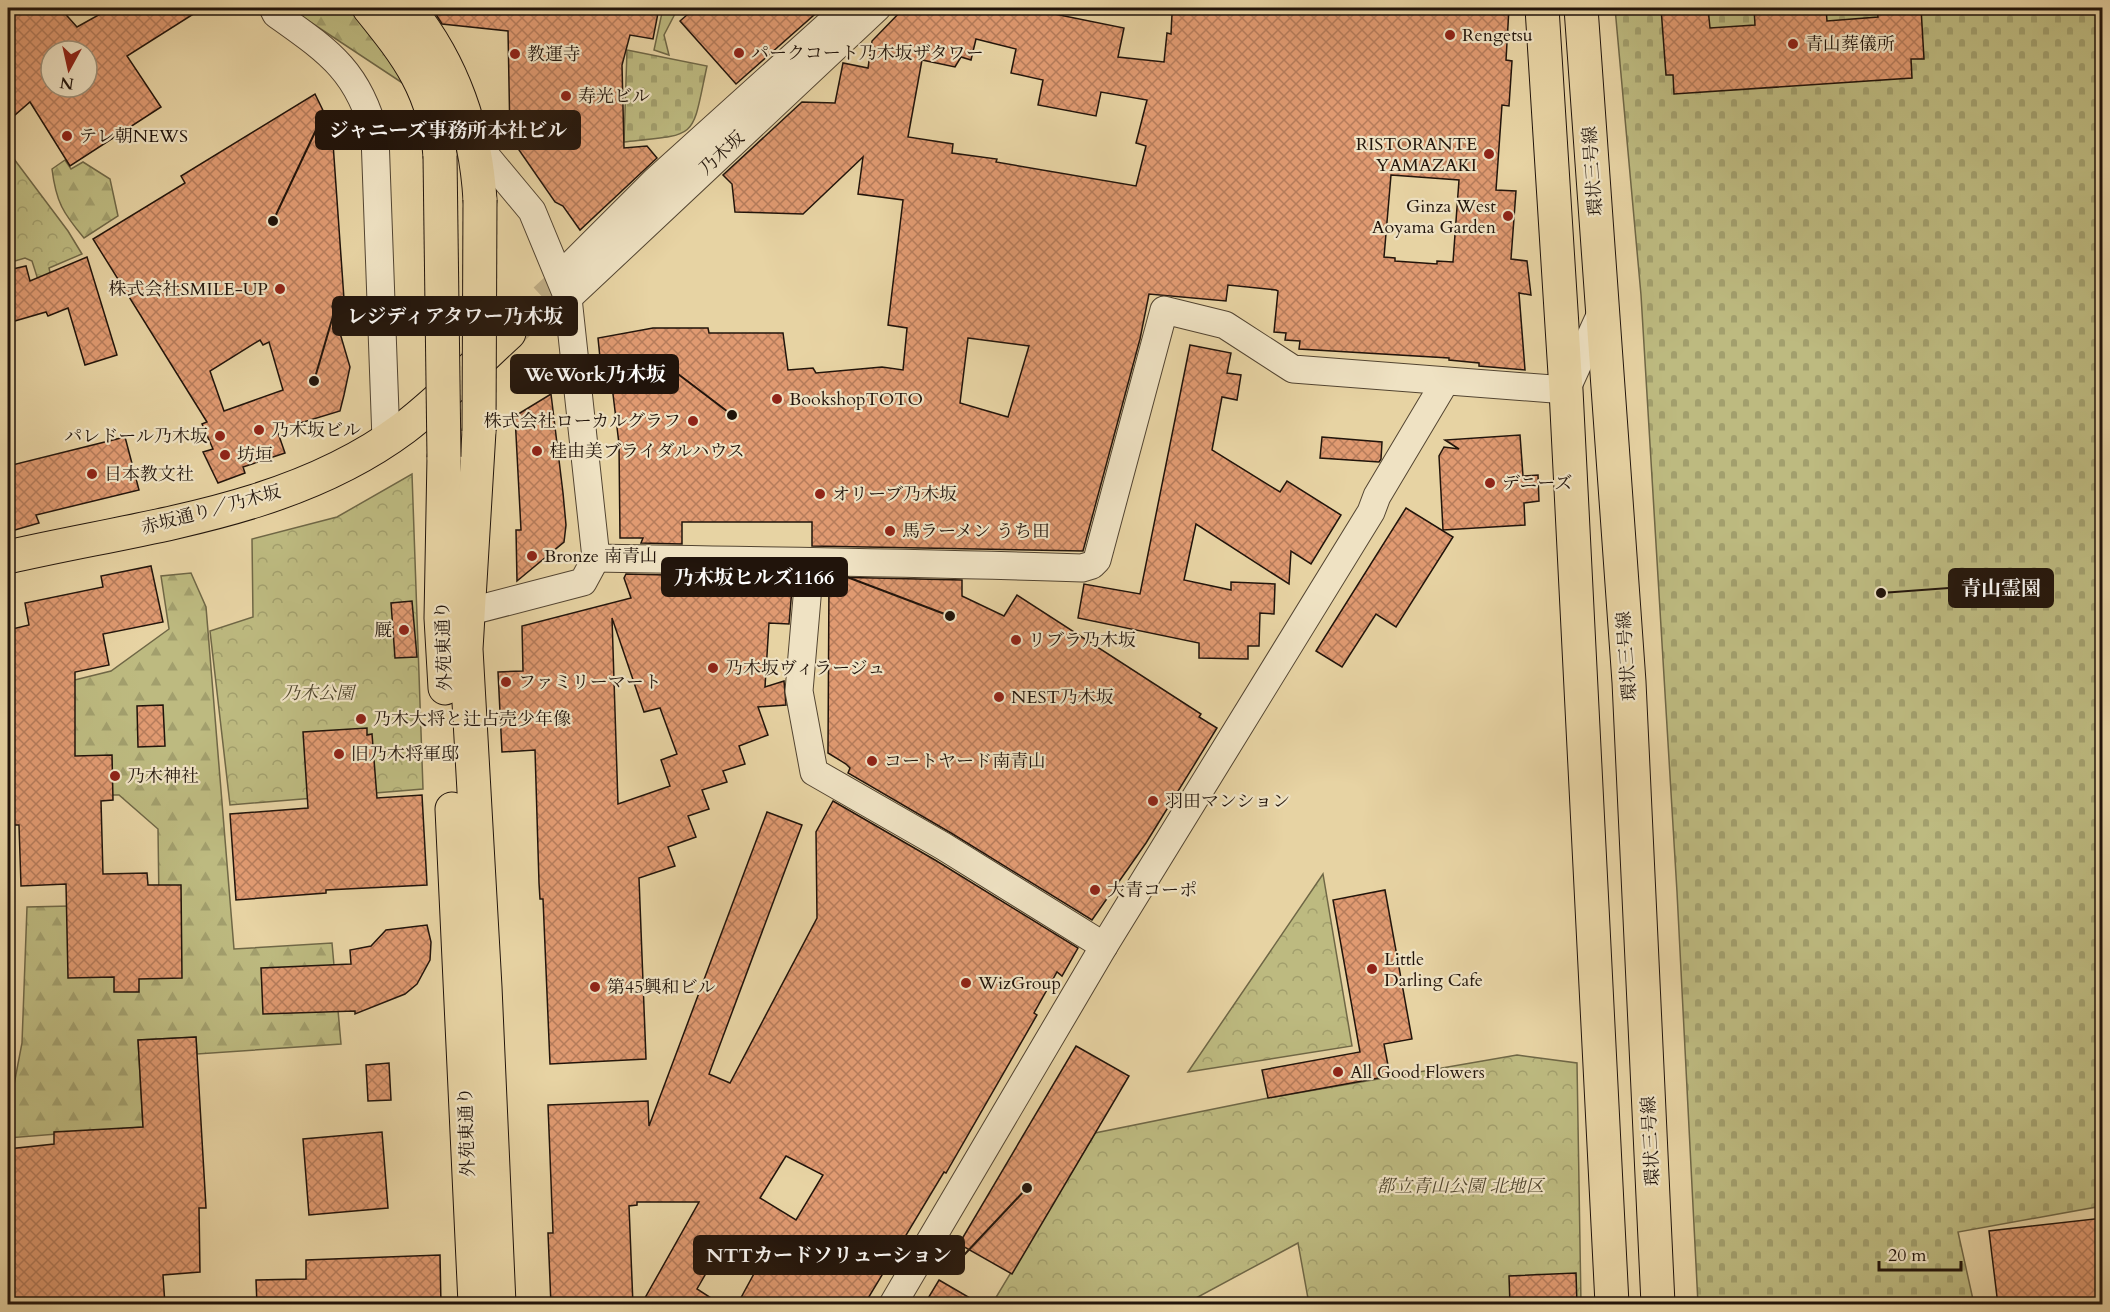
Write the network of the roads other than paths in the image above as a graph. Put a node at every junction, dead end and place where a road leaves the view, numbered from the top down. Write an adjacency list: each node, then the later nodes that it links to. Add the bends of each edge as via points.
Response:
1 (273, 8): 14 (street, via 337,61 355,83 369,110 375,136)
2 (369, 8): 18 (main road, 外苑東通り, bridge, via 422,82 433,109 440,156 444,457)
3 (408, 8): 8 (main road, 外苑東通り, via 448,70)
4 (847, 8): 9 (street, 乃木坂, via 655,181)
5 (877, 8): 9 (street, 乃木坂)
6 (1542, 8): 13 (main road)
7 (1581, 8): 10 (main road, 環状三号線)
8 (472, 139): 9 (street, via 532,211); 18 (main road, 外苑東通り, bridge, via 480,200 479,431)
9 (564, 287): 16 (street)
10 (1603, 309): 13 (street); 24 (main road, 環状三号線, via 1629,682)
11 (509, 333): 14 (main road, 赤坂通り／乃木坂)
12 (1445, 382): 13 (street); 17 (street, via 1293,369 1225,325 1164,310 1097,560 1092,565 1082,568); 19 (street, via 1371,512)
13 (1566, 390): 23 (main road)
14 (386, 440): 15 (main road, 赤坂通り／乃木坂, via 306,484 243,505)
15 (8, 557)
16 (596, 558): 17 (street); 18 (street, via 583,582)
17 (810, 563): 19 (street, via 799,691 814,772)
18 (454, 616): 20 (main road, 外苑東通り); 21 (main road, 外苑東通り, via 466,649)
19 (1104, 946): 22 (street)
20 (475, 1305)
21 (499, 1305)
22 (893, 1305)
23 (1612, 1305)
24 (1658, 1305)

